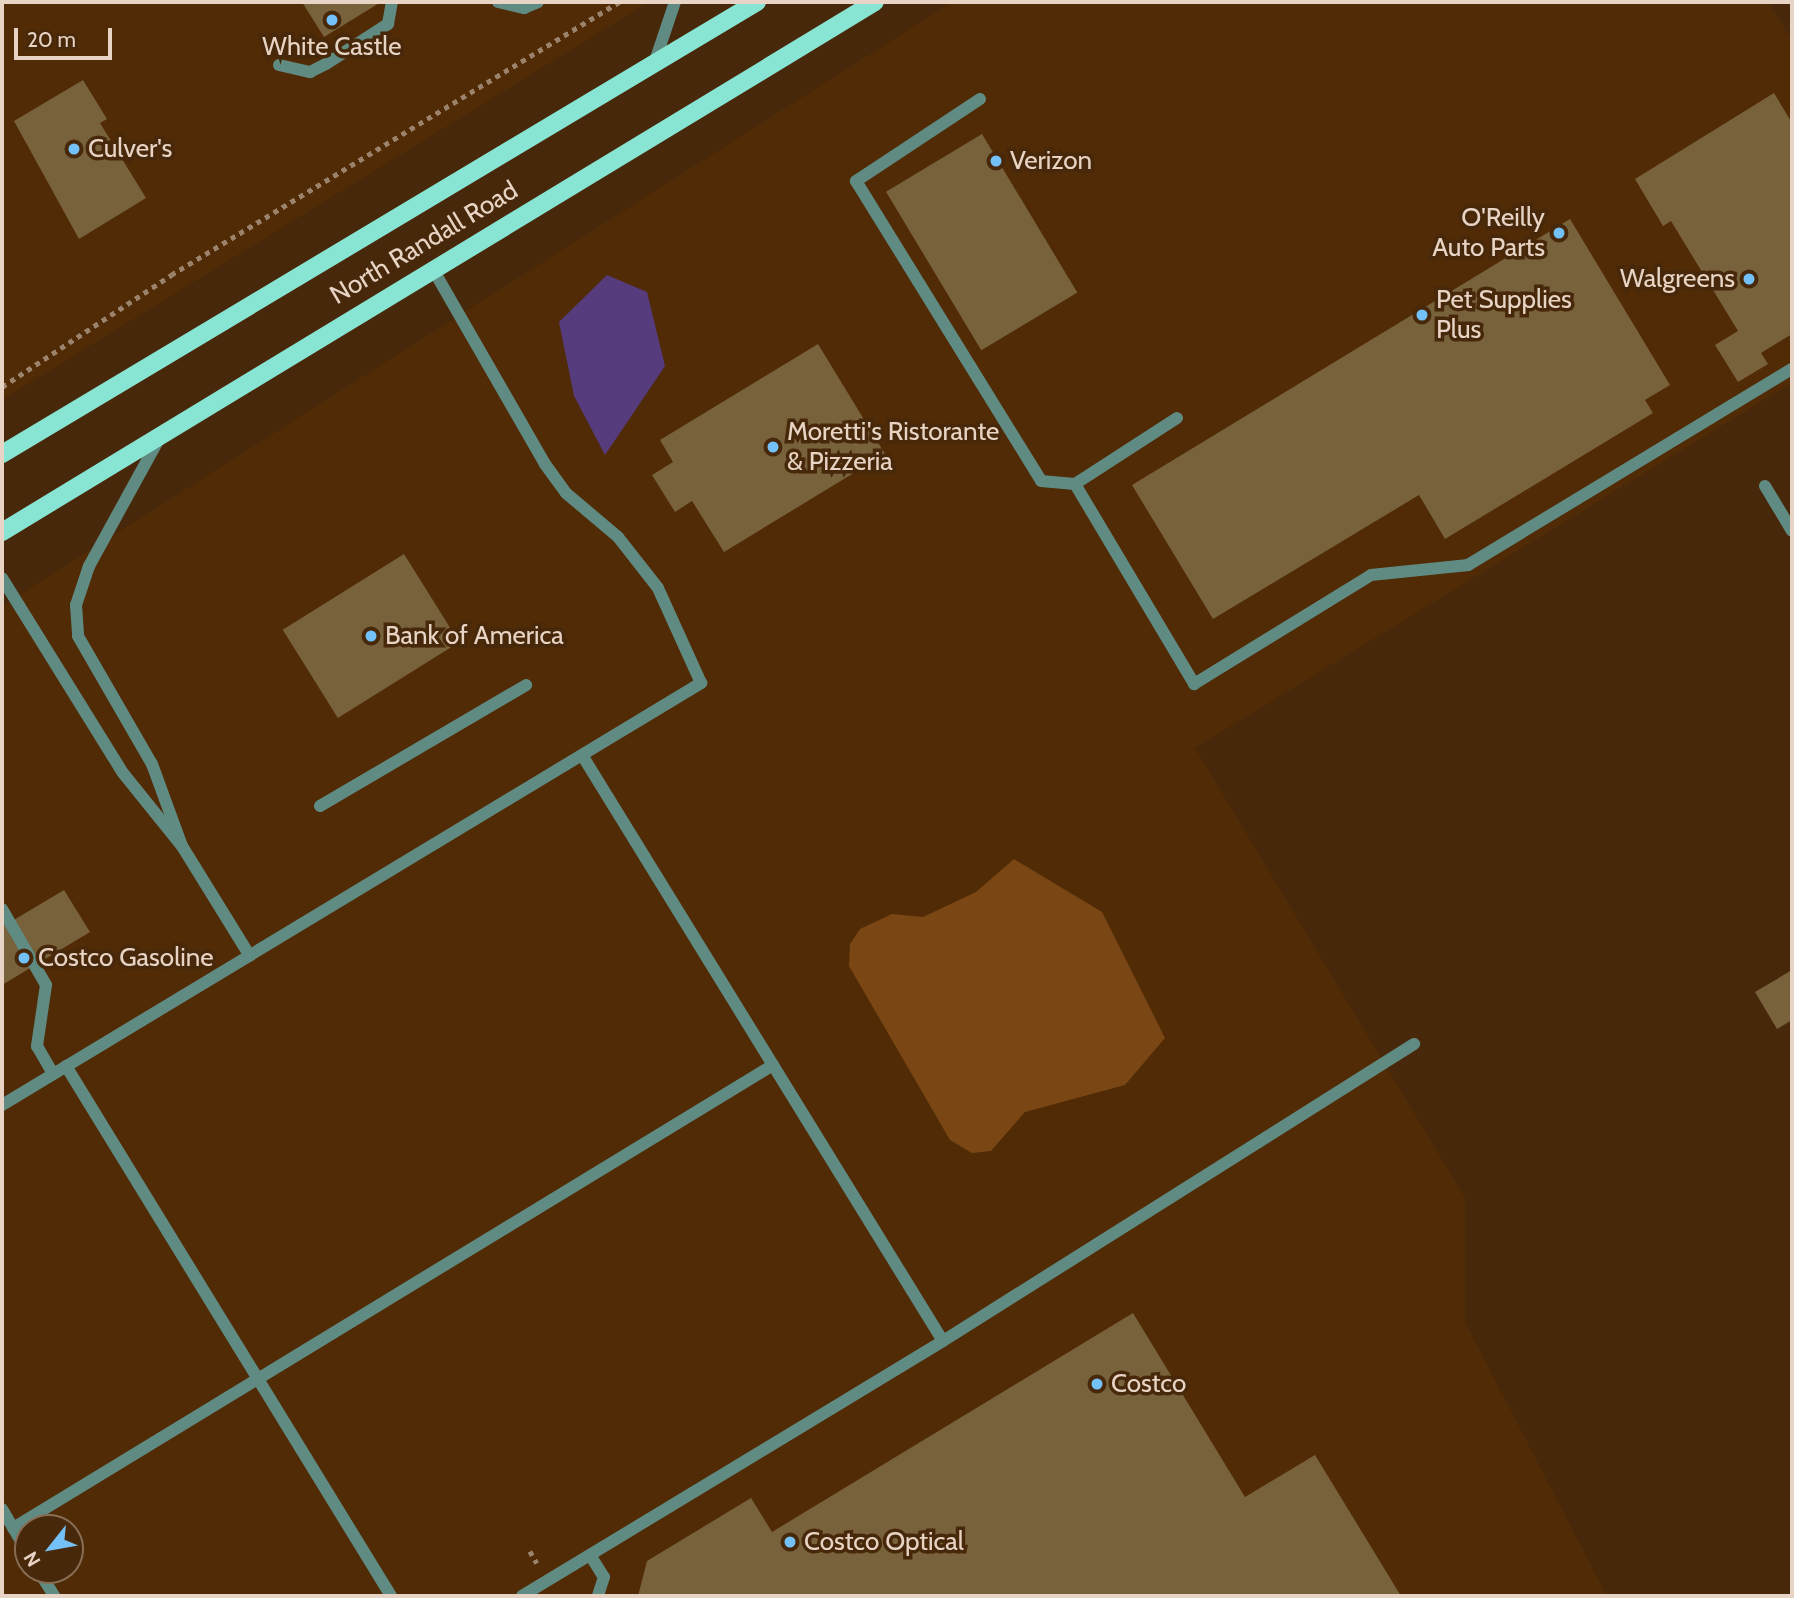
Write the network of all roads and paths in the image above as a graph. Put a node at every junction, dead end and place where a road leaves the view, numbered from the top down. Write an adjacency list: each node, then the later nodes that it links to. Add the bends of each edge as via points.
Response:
1 (392, 2): 8 (lane, via 388,23 326,64 310,72)
2 (498, 2): 3 (lane, via 524,8)
3 (538, 2)
4 (620, 2): 13 (path, via 171,275)
5 (676, 2): 9 (lane)
6 (757, 2): 9 (main road, North Randall Road)
7 (875, 2): 11 (main road, North Randall Road)
8 (279, 65)
9 (654, 65): 16 (main road, North Randall Road)
10 (980, 99): 17 (lane, via 856,181 1041,481)
11 (433, 269): 15 (main road, North Randall Road); 23 (lane, via 566,494 647,570 701,683)
12 (1792, 369): 17 (lane, via 1468,565 1371,575 1194,684)
13 (2, 387)
14 (1177, 418): 17 (lane)
15 (164, 430): 20 (main road, North Randall Road); 25 (lane, via 89,566 76,605 78,636 152,764)
16 (2, 454)
17 (1075, 484)
18 (1765, 485): 19 (lane)
19 (1792, 531)
20 (2, 532)
21 (2, 578): 25 (lane, via 123,773)
22 (526, 685): 24 (lane)
23 (582, 755): 27 (lane); 29 (lane)
24 (320, 806)
25 (182, 846): 27 (lane)
26 (2, 909): 31 (lane, via 46,985 37,1046)
27 (250, 956): 30 (lane)
28 (1415, 1044): 33 (lane)
29 (773, 1065): 33 (lane); 34 (lane)
30 (66, 1066): 31 (lane); 34 (lane)
31 (54, 1074): 32 (lane)
32 (2, 1105)
33 (943, 1341): 38 (lane)
34 (258, 1378): 36 (lane); 40 (lane)
35 (2, 1509): 36 (lane)
36 (13, 1528)
37 (530, 1551): 39 (path)
38 (590, 1555): 41 (lane); 42 (lane, via 604,1577)
39 (538, 1564)
40 (391, 1596)
41 (522, 1596)
42 (598, 1596)

